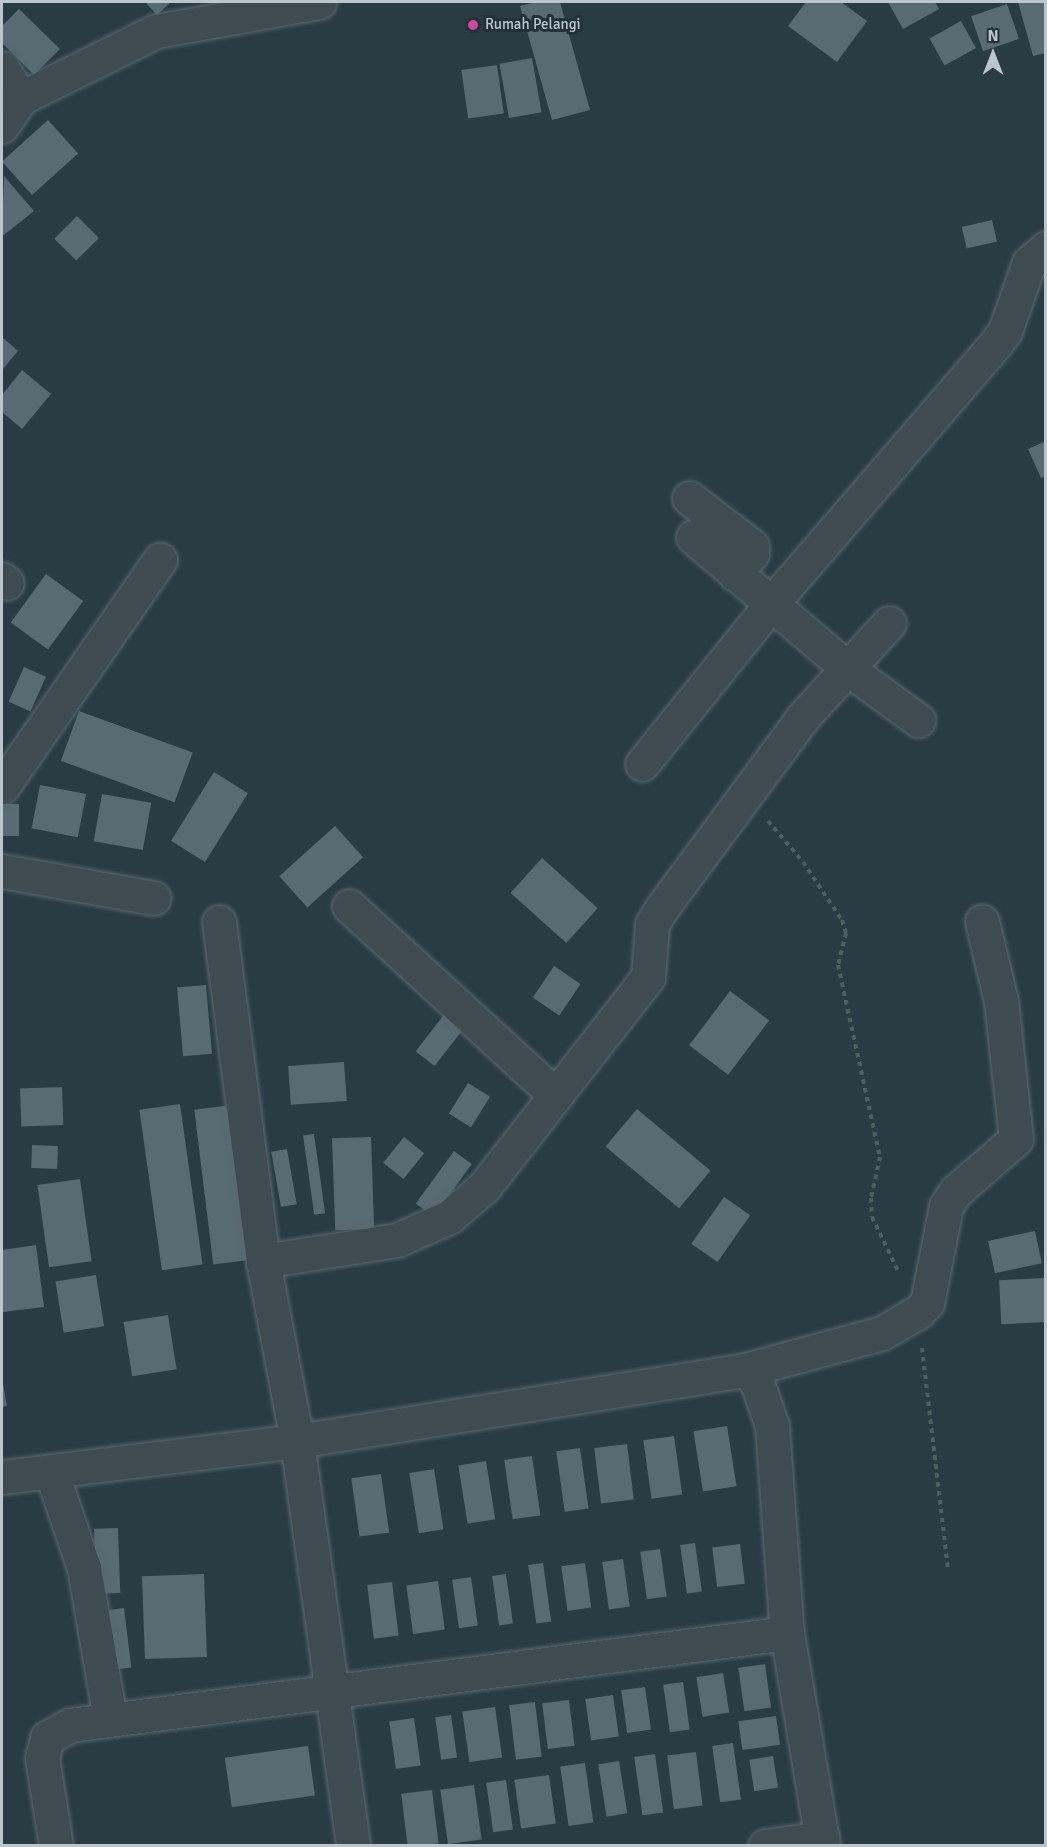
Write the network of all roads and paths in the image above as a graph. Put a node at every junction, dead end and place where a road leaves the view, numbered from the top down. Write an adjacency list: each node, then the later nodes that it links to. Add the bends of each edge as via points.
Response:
1 (319, 2): 2 (street)
2 (248, 8): 4 (street, via 156,31)
3 (2, 68): 4 (street)
4 (21, 98): 5 (street)
5 (2, 126)
6 (1046, 248): 11 (street, via 1029,263 1005,331)
7 (689, 498): 10 (street, via 752,546 752,553)
8 (693, 537): 10 (street)
9 (160, 560): 16 (street)
10 (735, 574): 11 (street)
11 (771, 604): 13 (street); 15 (street)
12 (889, 623): 13 (street)
13 (848, 669): 14 (street); 17 (street, via 804,716)
14 (918, 720)
15 (642, 764)
16 (2, 787)
17 (745, 796): 23 (street, via 656,917 648,976); 25 (path, via 803,862 842,920 846,933 838,965 880,1157 871,1198 872,1216)
18 (2, 871): 19 (street)
19 (154, 898)
20 (349, 906): 23 (street)
21 (982, 921): 25 (street, via 1001,1001 1018,1133 1010,1148 955,1192 946,1206 927,1303)
22 (219, 922): 24 (street)
23 (555, 1095): 24 (street, via 484,1187 435,1226 372,1247)
24 (263, 1261): 27 (street)
25 (918, 1312): 26 (street, via 882,1333); 30 (path)
26 (745, 1370): 27 (street); 31 (street, via 757,1382 772,1425)
27 (297, 1441): 28 (street); 32 (street)
28 (51, 1471): 29 (street); 33 (street, via 84,1568)
29 (2, 1477)
30 (948, 1570)
31 (788, 1633): 32 (street); 34 (street)
32 (329, 1689): 33 (street); 36 (street)
33 (110, 1719): 35 (street, via 70,1725 47,1738 43,1773)
34 (822, 1842): 37 (street)
35 (56, 1845)
36 (353, 1845)
37 (765, 1845)

